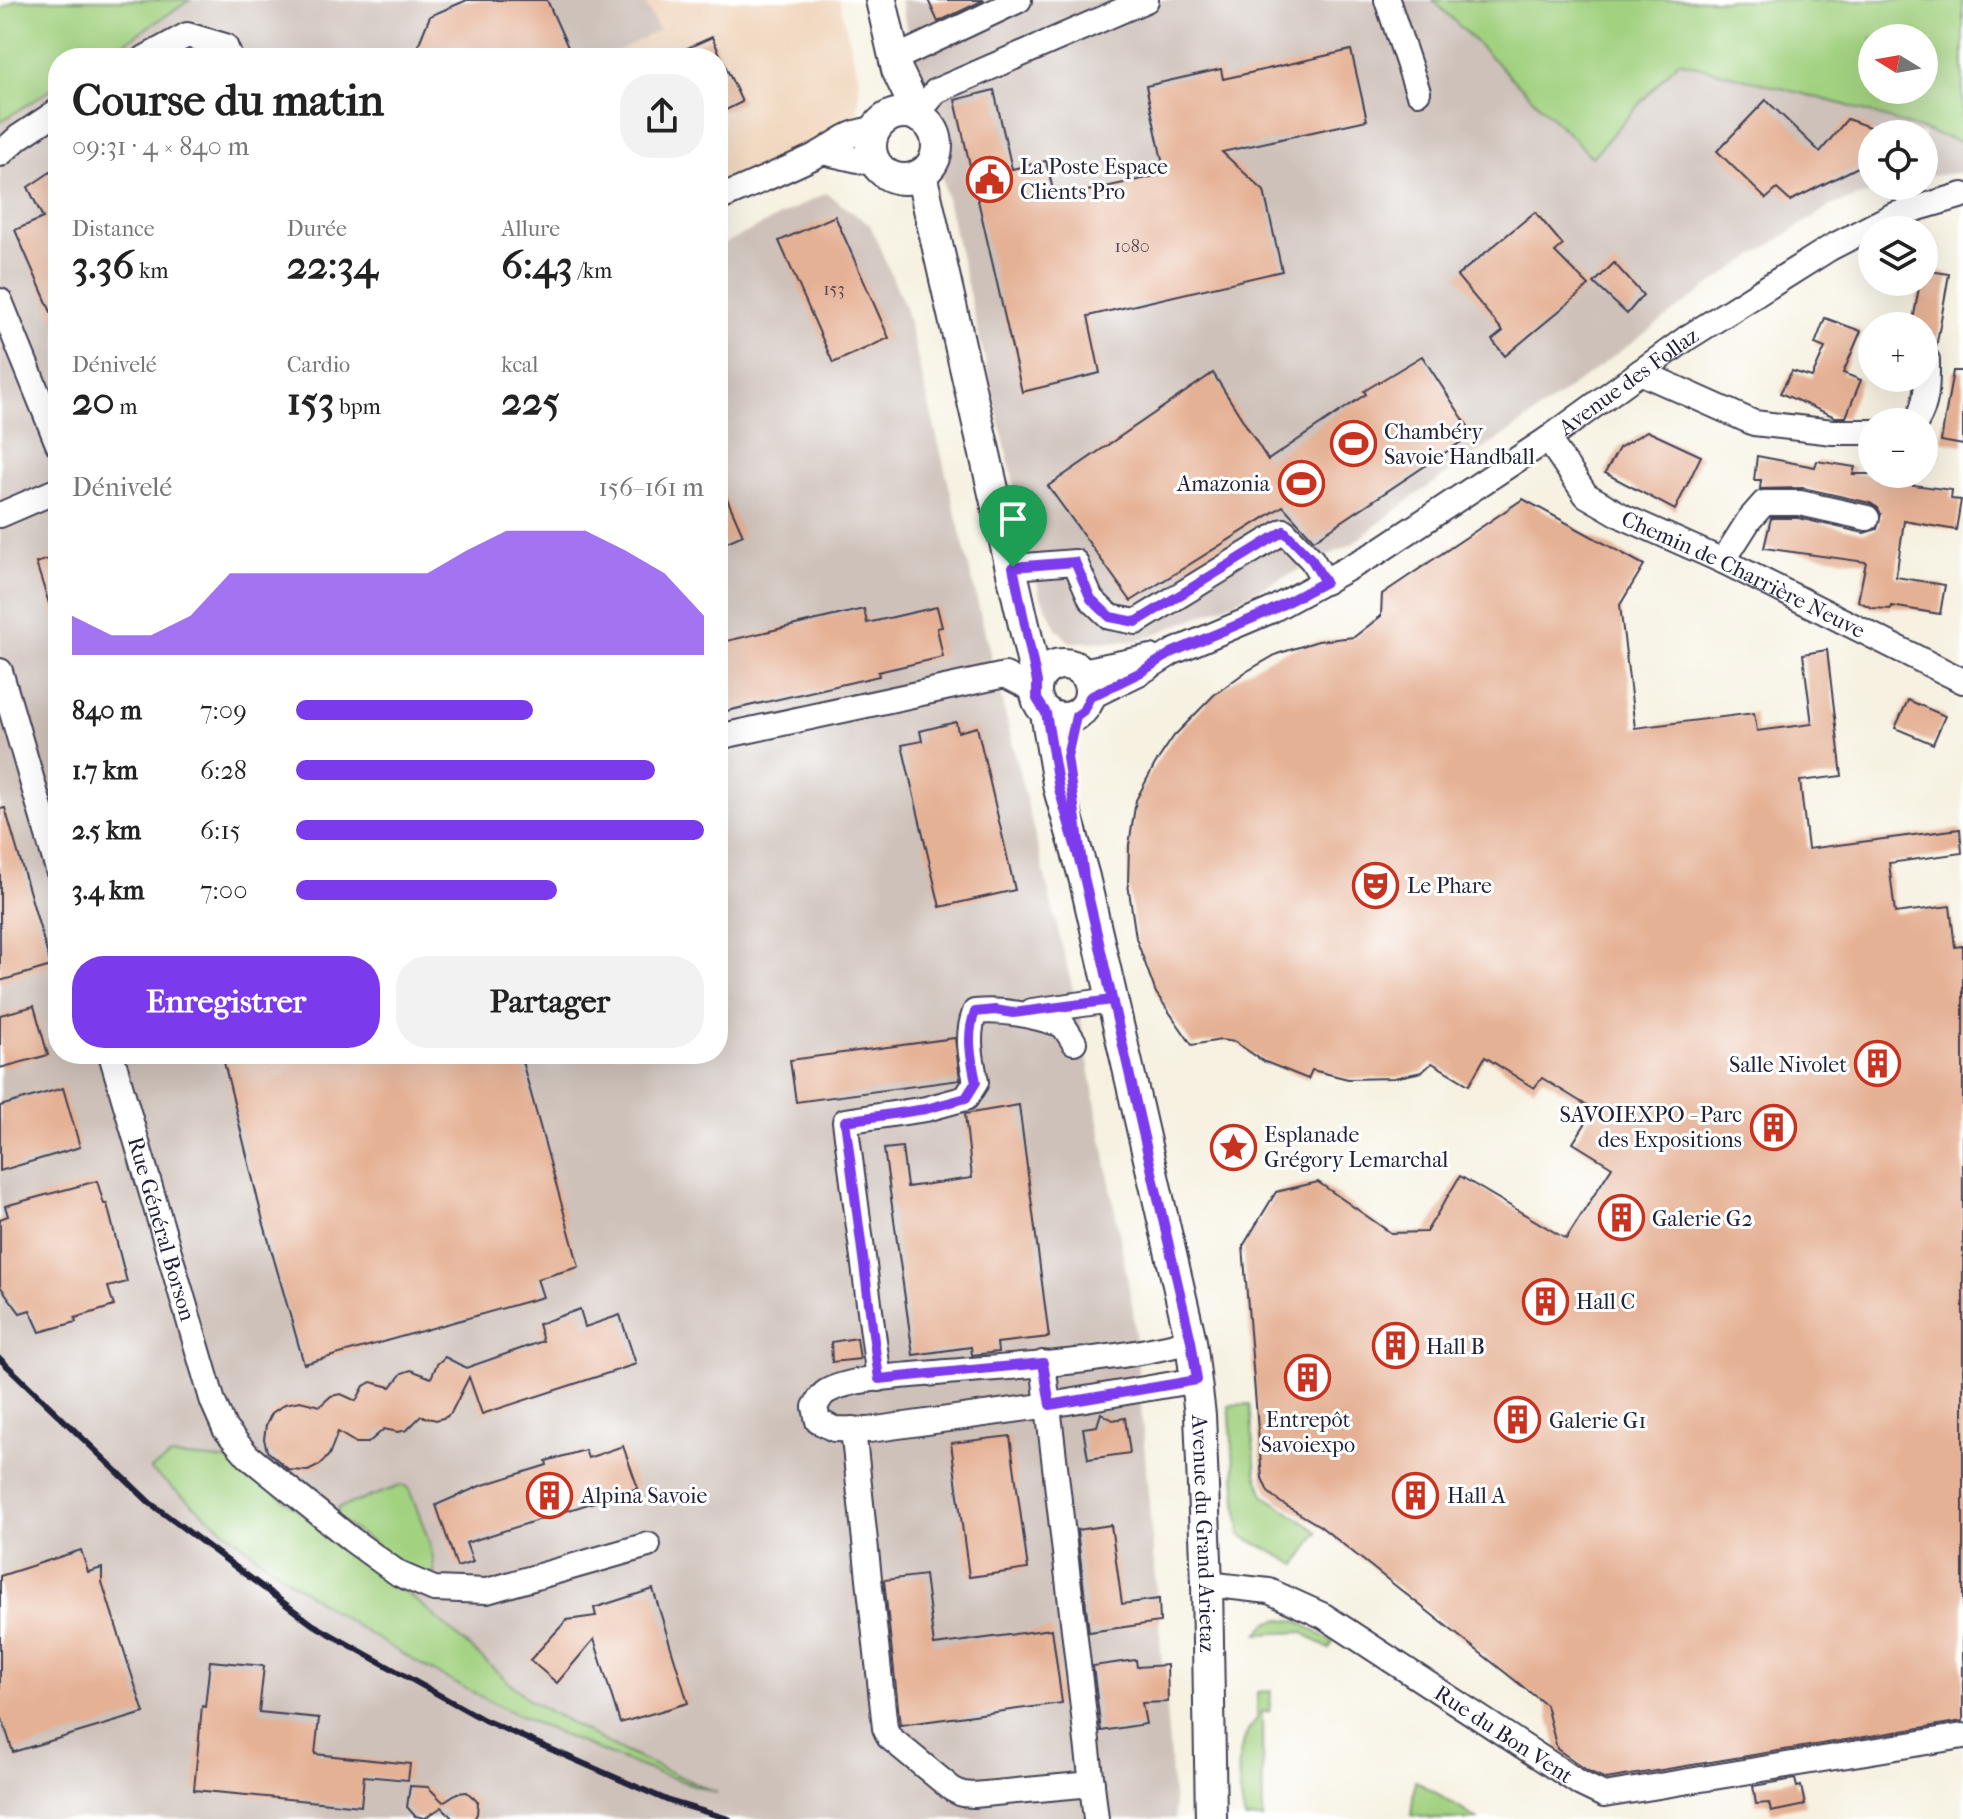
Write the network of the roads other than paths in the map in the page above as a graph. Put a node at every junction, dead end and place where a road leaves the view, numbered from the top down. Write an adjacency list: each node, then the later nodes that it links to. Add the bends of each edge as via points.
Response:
1 (881, 0): 7 (main road)
2 (1019, 0): 7 (street)
3 (1146, 0): 10 (street, via 936,91)
4 (1387, 0): 8 (street)
5 (163, 48): 6 (street, via 187,35)
6 (226, 48)
7 (896, 64): 10 (main road); 11 (main road)
8 (1418, 92)
9 (48, 118): 13 (street)
10 (920, 118): 11 (main road, via 910,114); 14 (main road, via 934,135 935,157)
11 (882, 124): 12 (street, via 849,135); 14 (main road, via 871,144)
12 (823, 152): 14 (street); 15 (street)
13 (0, 154)
14 (898, 172): 26 (main road, Avenue du Grand Arietaz, via 931,226)
15 (728, 195)
16 (1963, 195): 18 (street, Avenue des Follaz, via 1894,215 1830,248)
17 (0, 301): 19 (street)
18 (1640, 372): 20 (street, via 1754,423); 21 (street, Avenue des Follaz)
19 (48, 419)
20 (1858, 432)
21 (1548, 439): 25 (street, Chemin de Charrière Neuve, via 1586,495); 27 (street, Avenue des Follaz)
22 (48, 494): 23 (street)
23 (0, 515)
24 (1867, 518): 25 (street, via 1800,503 1764,503)
25 (1723, 561): 29 (street, Chemin de Charrière Neuve)
26 (1013, 567): 27 (street, via 1075,562 1091,599 1110,617 1136,622 1284,531); 30 (main road, Avenue du Grand Arietaz, via 1025,620 1040,631)
27 (1325, 582): 30 (street, Avenue des Follaz, via 1141,672)
28 (0, 671): 32 (street)
29 (1962, 677)
30 (1062, 690): 31 (street, via 1005,675); 33 (main road, Avenue du Grand Arietaz, via 1059,789)
31 (728, 735)
32 (48, 836)
33 (1112, 1000): 34 (street); 37 (main road, Avenue du Grand Arietaz)
34 (1013, 1013): 35 (street, via 1063,1025); 39 (street, via 975,1012 970,1026 976,1082 966,1098 845,1121)
35 (1074, 1042)
36 (114, 1064): 43 (street, Rue Général Borson, via 213,1402 225,1429 248,1456 399,1574 434,1589 487,1591)
37 (1191, 1341): 38 (street); 40 (main road, Avenue du Grand Arietaz)
38 (1043, 1363): 39 (street); 41 (street)
39 (879, 1379): 42 (street, via 824,1393 815,1407 818,1421 834,1429)
40 (1197, 1380): 41 (street); 44 (main road, Avenue du Grand Arietaz)
41 (1050, 1405): 42 (street); 46 (street)
42 (853, 1429): 46 (street, via 889,1737 962,1794)
43 (648, 1545)
44 (1207, 1584): 45 (street, Rue du Bon Vent, via 1269,1591 1324,1616 1604,1795); 48 (main road, Avenue du Grand Arietaz)
45 (1963, 1736)
46 (1092, 1784): 47 (street)
47 (1096, 1819)
48 (1211, 1819)

